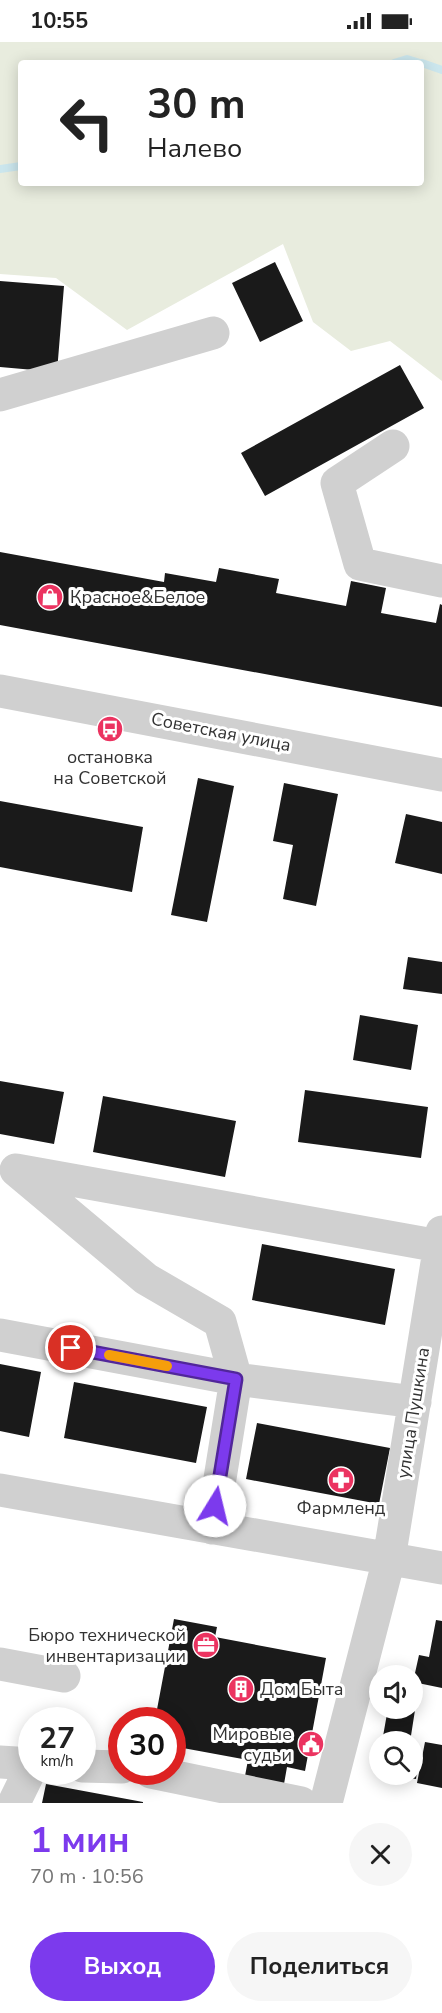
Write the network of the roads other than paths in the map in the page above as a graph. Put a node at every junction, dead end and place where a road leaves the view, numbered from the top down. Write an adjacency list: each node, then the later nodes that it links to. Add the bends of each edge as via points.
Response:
1 (213, 333): 2 (street)
2 (0, 395)
3 (393, 446): 4 (street, via 338,483 360,564)
4 (442, 581)
5 (0, 691): 6 (street, Советская улица)
6 (442, 775)
7 (8, 1168): 8 (street); 10 (street, via 146,1279 220,1322)
8 (441, 1239): 11 (street, улица Пушкина)
9 (0, 1335): 10 (street)
10 (236, 1379): 11 (street); 13 (street)
11 (415, 1402): 14 (street, улица Пушкина)
12 (0, 1490): 13 (street)
13 (212, 1528): 14 (street)
14 (389, 1559): 15 (street); 24 (street, улица Пушкина)
15 (442, 1568)
16 (0, 1664): 17 (street)
17 (64, 1676)
18 (0, 1762): 19 (street)
19 (18, 1764)
20 (186, 1779): 23 (street)
21 (23, 1785): 22 (street)
22 (14, 1803)
23 (301, 1803)
24 (326, 1803)

